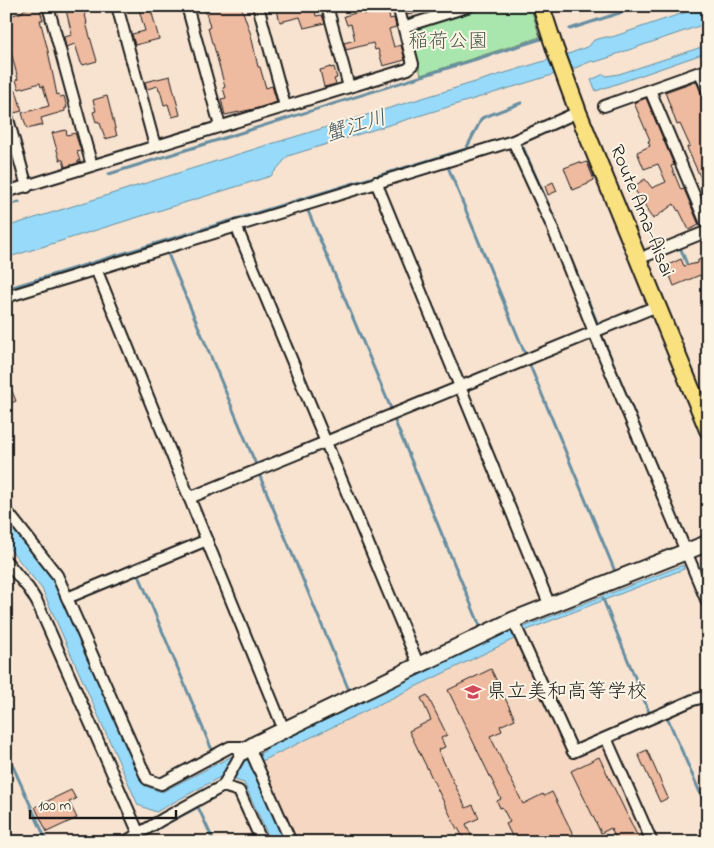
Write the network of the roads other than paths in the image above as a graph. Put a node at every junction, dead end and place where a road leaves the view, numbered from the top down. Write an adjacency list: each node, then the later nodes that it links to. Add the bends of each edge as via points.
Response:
1 (48, 6): 24 (street)
2 (117, 6): 23 (street)
3 (187, 6): 21 (street)
4 (258, 6): 17 (street)
5 (327, 6): 14 (street)
6 (398, 6): 10 (street)
7 (469, 6): 10 (street)
8 (541, 6): 11 (main road, Route Ama-Aisai)
9 (552, 6): 11 (main road, Route Ama-Aisai)
10 (403, 27): 14 (street, via 413,64 408,69)
11 (560, 48): 13 (main road, Route Ama-Aisai)
12 (704, 71): 15 (street); 16 (street)
13 (570, 76): 20 (main road, Route Ama-Aisai); 30 (main road, Route Ama-Aisai)
14 (349, 87): 17 (street)
15 (650, 90): 18 (street); 29 (street)
16 (708, 93)
17 (286, 106): 21 (street)
18 (604, 106)
19 (6, 112): 26 (street)
20 (578, 112): 22 (street); 33 (main road, Route Ama-Aisai)
21 (220, 126): 23 (street)
22 (513, 140): 25 (street); 34 (street)
23 (155, 146): 24 (street)
24 (92, 166): 26 (street)
25 (376, 182): 28 (street); 35 (street)
26 (26, 187): 27 (street)
27 (6, 192)
28 (236, 226): 31 (street); 38 (street)
29 (708, 230): 30 (street)
30 (648, 255): 36 (main road, Route Ama-Aisai)
31 (96, 269): 32 (street); 39 (street)
32 (6, 297)
33 (657, 306): 34 (street); 37 (main road, Route Ama-Aisai)
34 (594, 332): 35 (street); 43 (street)
35 (460, 387): 38 (street); 47 (street)
36 (708, 402)
37 (708, 430)
38 (326, 442): 39 (street); 49 (street)
39 (190, 498): 41 (street)
40 (6, 510): 45 (street, via 57,575)
41 (206, 540): 45 (street); 51 (street)
42 (708, 543): 43 (street)
43 (686, 552): 46 (street); 47 (street)
44 (6, 561): 55 (street, via 37,602)
45 (67, 598): 53 (street, via 147,779 162,784 230,747)
46 (708, 604)
47 (550, 606): 48 (street)
48 (513, 620): 49 (street); 52 (street, via 573,752)
49 (419, 666): 51 (street)
50 (708, 696): 52 (street)
51 (284, 730): 53 (street)
52 (606, 738): 58 (street)
53 (246, 750): 54 (street); 57 (street)
54 (224, 784): 55 (street); 56 (street, via 240,791)
55 (131, 839)
56 (262, 842)
57 (291, 842)
58 (652, 842)

